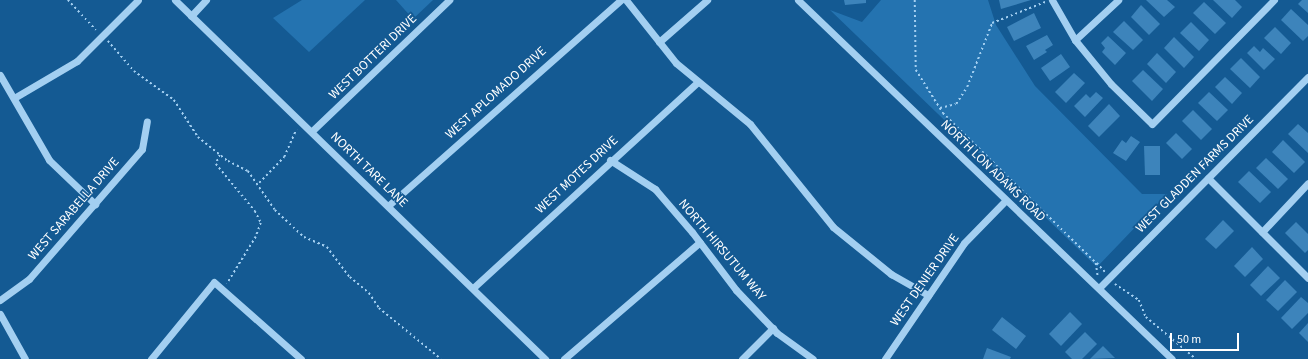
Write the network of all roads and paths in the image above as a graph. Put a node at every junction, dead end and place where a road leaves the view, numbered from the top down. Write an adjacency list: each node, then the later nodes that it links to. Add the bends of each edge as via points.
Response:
1 (68, 0): 15 (path)
2 (138, 0): 15 (street)
3 (175, 0): 14 (street, NORTH TARE LANE)
4 (206, 0): 14 (street)
5 (450, 0): 25 (street, WEST BOTTERI DRIVE)
6 (620, 0): 33 (street, WEST APLOMADO DRIVE)
7 (626, 0): 17 (street)
8 (707, 0): 17 (street)
9 (798, 0): 31 (street, NORTH LON ADAMS ROAD)
10 (915, 0): 22 (path, via 916,70)
11 (1051, 0): 16 (street); 22 (path, via 992,23 967,86 956,104)
12 (1118, 0): 16 (street)
13 (1274, 0): 16 (street, via 1152,124 1111,84)
14 (191, 16): 24 (street, NORTH TARE LANE)
15 (103, 36): 21 (street, via 77,61); 26 (path, via 134,71 174,100 198,137)
16 (1075, 40)
17 (659, 42): 20 (street, via 676,63)
18 (0, 75): 21 (street)
19 (1308, 77): 28 (street, WEST GLADDEN FARMS DRIVE)
20 (698, 82): 27 (street, WEST MOTES DRIVE); 42 (street, via 750,124 833,227 892,274)
21 (14, 98): 32 (street, via 49,160)
22 (940, 108): 36 (path, via 989,160 1009,175 1019,189)
23 (147, 121): 32 (street, WEST SARABELLA DRIVE, via 142,149)
24 (302, 121): 25 (street, NORTH TARE LANE); 30 (path, via 292,135 284,157)
25 (312, 131): 33 (street, NORTH TARE LANE)
26 (220, 155): 30 (path, via 248,171); 41 (path, via 216,164 255,210 261,223 256,237)
27 (610, 160): 35 (street, NORTH HIRSUTUM WAY, via 655,189); 39 (street, WEST MOTES DRIVE)
28 (1208, 178): 34 (street); 37 (street, WEST GLADDEN FARMS DRIVE)
29 (1308, 182): 34 (street)
30 (259, 183): 49 (path, via 275,210 304,236 330,250 350,277 368,293 379,308)
31 (1005, 201): 40 (street, NORTH LON ADAMS ROAD); 42 (street, WEST DENIER DRIVE, via 964,243)
32 (95, 204): 43 (street, WEST SARABELLA DRIVE, via 29,280)
33 (389, 205): 39 (street, NORTH TARE LANE)
34 (1262, 232): 38 (street)
35 (700, 242): 45 (street, NORTH HIRSUTUM WAY, via 736,290); 51 (street)
36 (1096, 263): 37 (path); 40 (path)
37 (1110, 278): 40 (street, WEST GLADDEN FARMS DRIVE); 56 (path, via 1119,288 1139,300 1146,317)
38 (1308, 278)
39 (473, 288): 50 (street, NORTH TARE LANE)
40 (1099, 288): 55 (street, NORTH LON ADAMS ROAD)
41 (223, 291): 47 (street, via 214,282); 48 (street)
42 (928, 295): 54 (street, WEST DENIER DRIVE)
43 (0, 300)
44 (0, 314): 46 (street)
45 (773, 328): 52 (street); 53 (street, NORTH HIRSUTUM WAY)
46 (24, 359)
47 (151, 359)
48 (301, 359)
49 (441, 359)
50 (545, 359)
51 (564, 359)
52 (742, 359)
53 (813, 359)
54 (885, 359)
55 (1172, 359)
56 (1196, 359)

